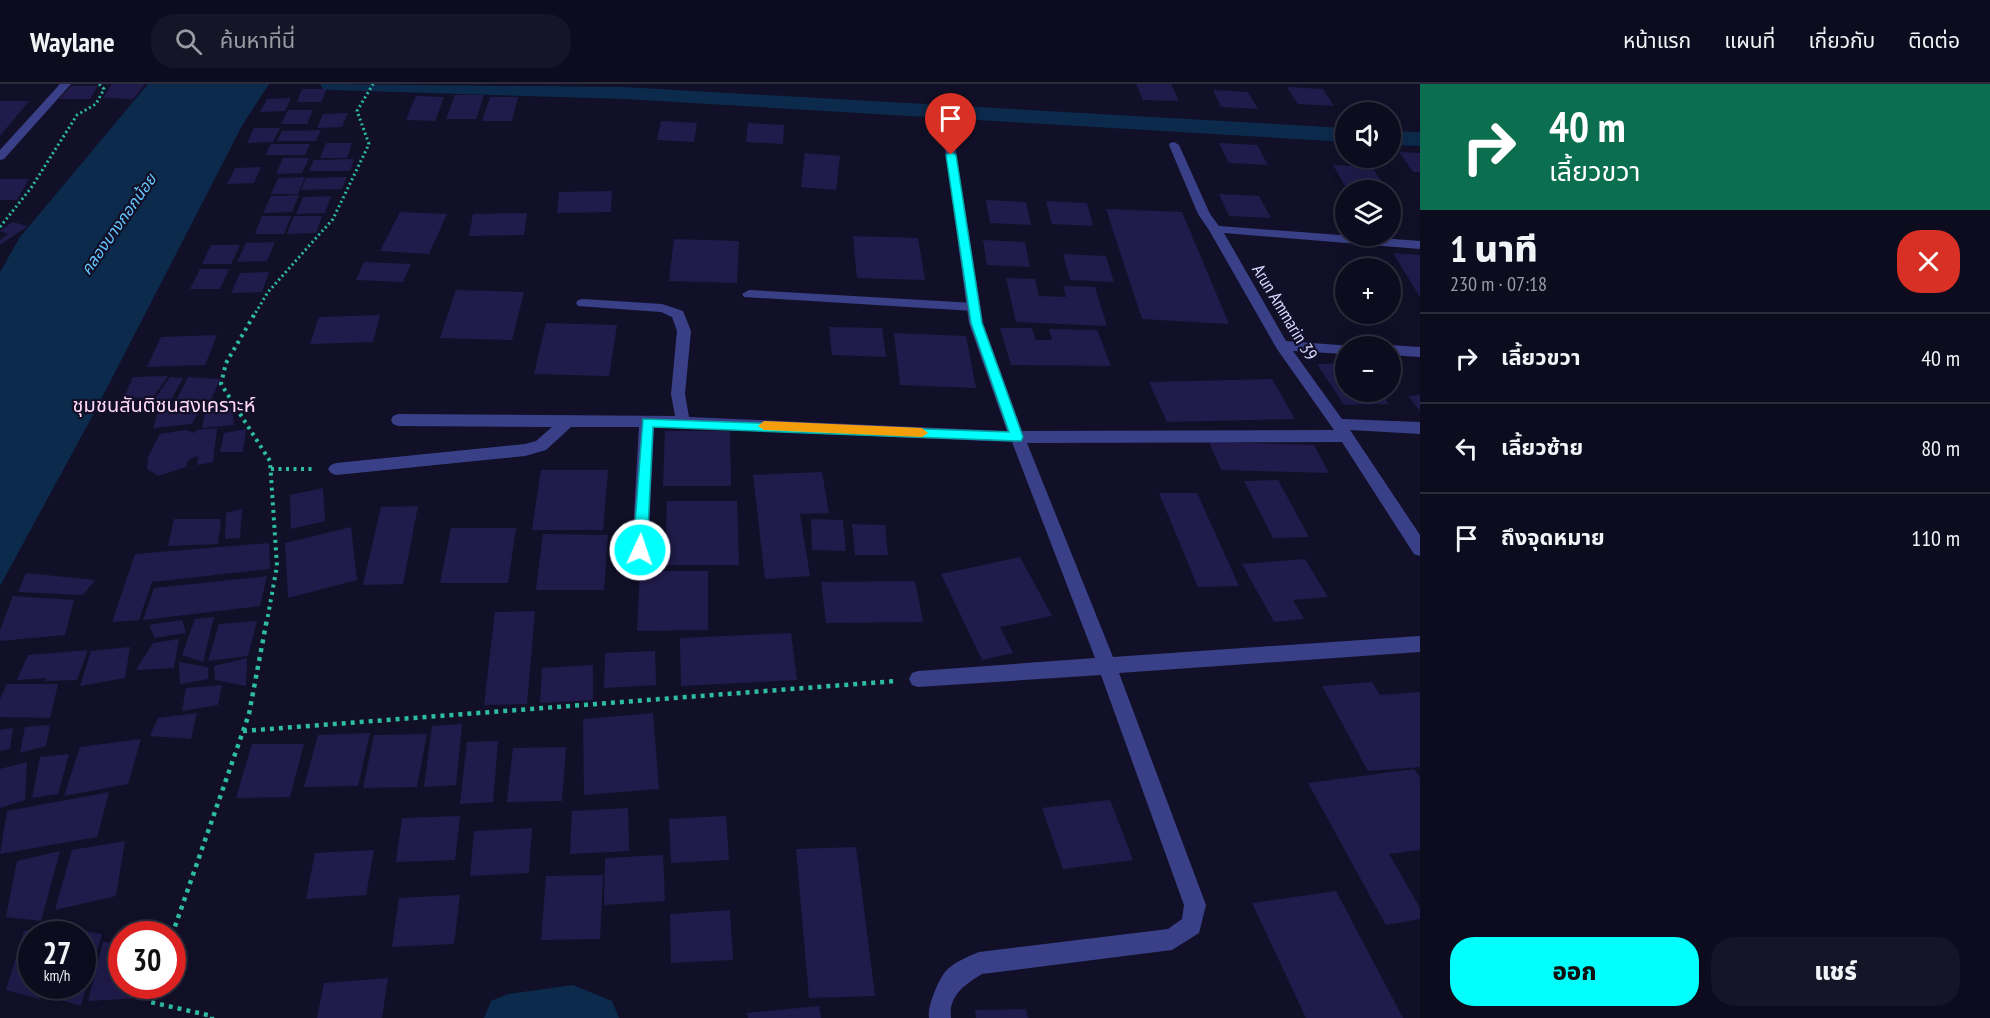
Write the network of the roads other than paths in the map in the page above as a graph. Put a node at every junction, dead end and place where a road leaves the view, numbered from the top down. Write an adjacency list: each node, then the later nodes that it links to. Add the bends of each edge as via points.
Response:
1 (66, 84): 4 (street)
2 (948, 133): 9 (street)
3 (1174, 145): 5 (street, Arun Ammarin 39, via 1204,214)
4 (0, 157)
5 (1215, 229): 6 (street); 10 (street, Arun Ammarin 39)
6 (1420, 245)
7 (749, 294): 9 (street)
8 (583, 303): 17 (street, via 662,308 678,314 684,331 678,394)
9 (974, 307): 20 (street, via 976,323)
10 (1282, 346): 11 (street); 19 (street, Arun Ammarin 39)
11 (1335, 348)
12 (1401, 351): 13 (street)
13 (1420, 352)
14 (398, 420): 15 (street)
15 (567, 422): 16 (street); 21 (street, via 541,446 525,450)
16 (647, 422): 17 (street); 23 (street)
17 (683, 422): 20 (street)
18 (1420, 428): 19 (street)
19 (1341, 430): 20 (street); 22 (street, Arun Ammarin 39)
20 (1017, 437): 25 (street)
21 (336, 470)
22 (1420, 549)
23 (640, 550)
24 (1420, 644): 25 (street)
25 (1107, 664): 26 (street); 27 (street, via 1195,905 1191,925 1172,939 979,963 952,979 939,1010)
26 (918, 679)
27 (940, 1018)

